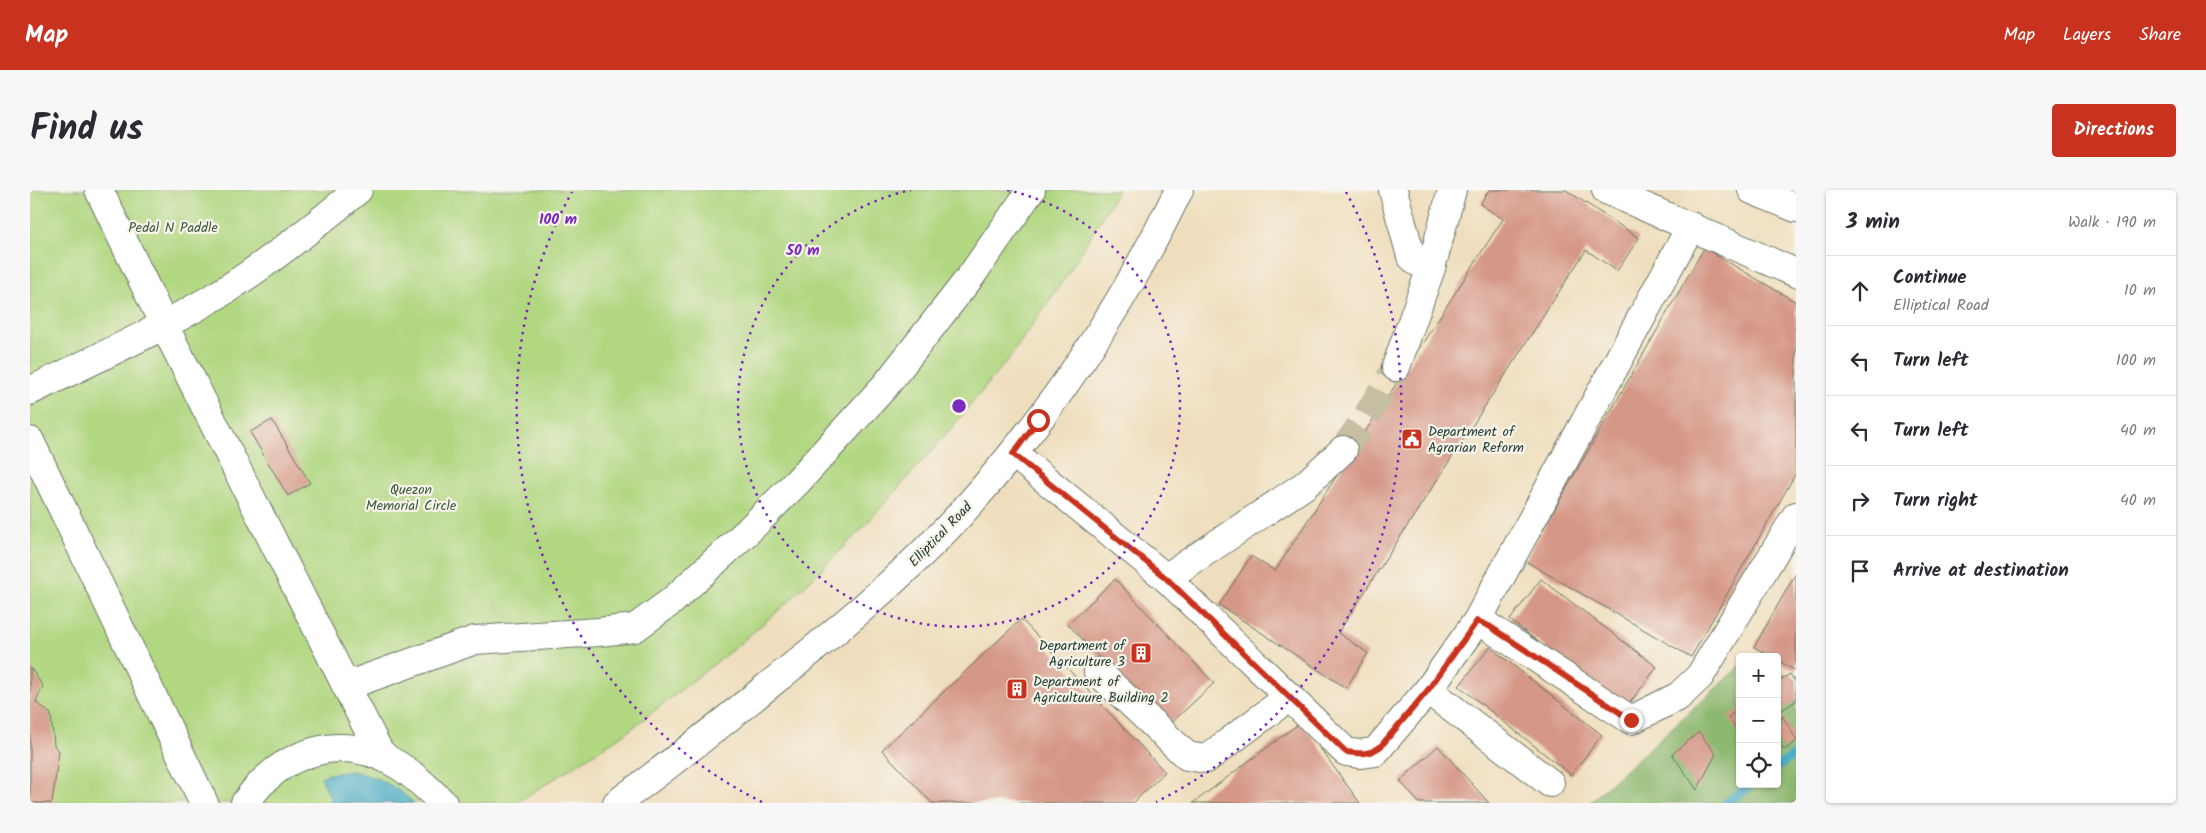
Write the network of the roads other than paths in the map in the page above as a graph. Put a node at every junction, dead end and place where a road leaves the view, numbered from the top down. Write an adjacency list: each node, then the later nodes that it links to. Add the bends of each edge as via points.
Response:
1 (99, 190): 13 (main road)
2 (358, 190): 13 (main road, via 247,275)
3 (1031, 190): 23 (main road, via 971,276 885,386 749,530 672,601 635,628 475,640)
4 (1179, 190): 18 (main road, Elliptical Road, via 1115,310)
5 (1393, 190): 11 (main road, via 1412,256)
6 (1452, 190): 11 (main road)
7 (1606, 190): 10 (main road)
8 (1752, 190): 9 (main road)
9 (1796, 208)
10 (1691, 226): 12 (main road); 21 (main road)
11 (1431, 268): 14 (main road)
12 (1796, 273)
13 (164, 325): 15 (main road); 23 (main road)
14 (1396, 367)
15 (30, 391)
16 (30, 441): 28 (main road)
17 (1343, 450): 20 (main road, via 1304,485)
18 (1013, 454): 20 (main road); 31 (main road, Elliptical Road, via 943,532 840,629)
19 (1796, 516): 21 (main road, via 1700,676 1679,696 1631,720)
20 (1166, 578): 25 (main road)
21 (1477, 621): 24 (main road)
22 (1098, 672): 25 (main road, via 1186,756 1197,758 1206,759)
23 (346, 686): 26 (main road, via 379,751)
24 (1428, 690): 25 (main road, via 1381,746 1368,754 1346,752); 27 (main road)
25 (1289, 697)
26 (387, 759): 29 (main road, via 345,747 313,751 292,759 276,771); 30 (main road, via 410,773)
27 (1550, 783)
28 (204, 803)
29 (245, 803)
30 (443, 803)
31 (617, 803)

